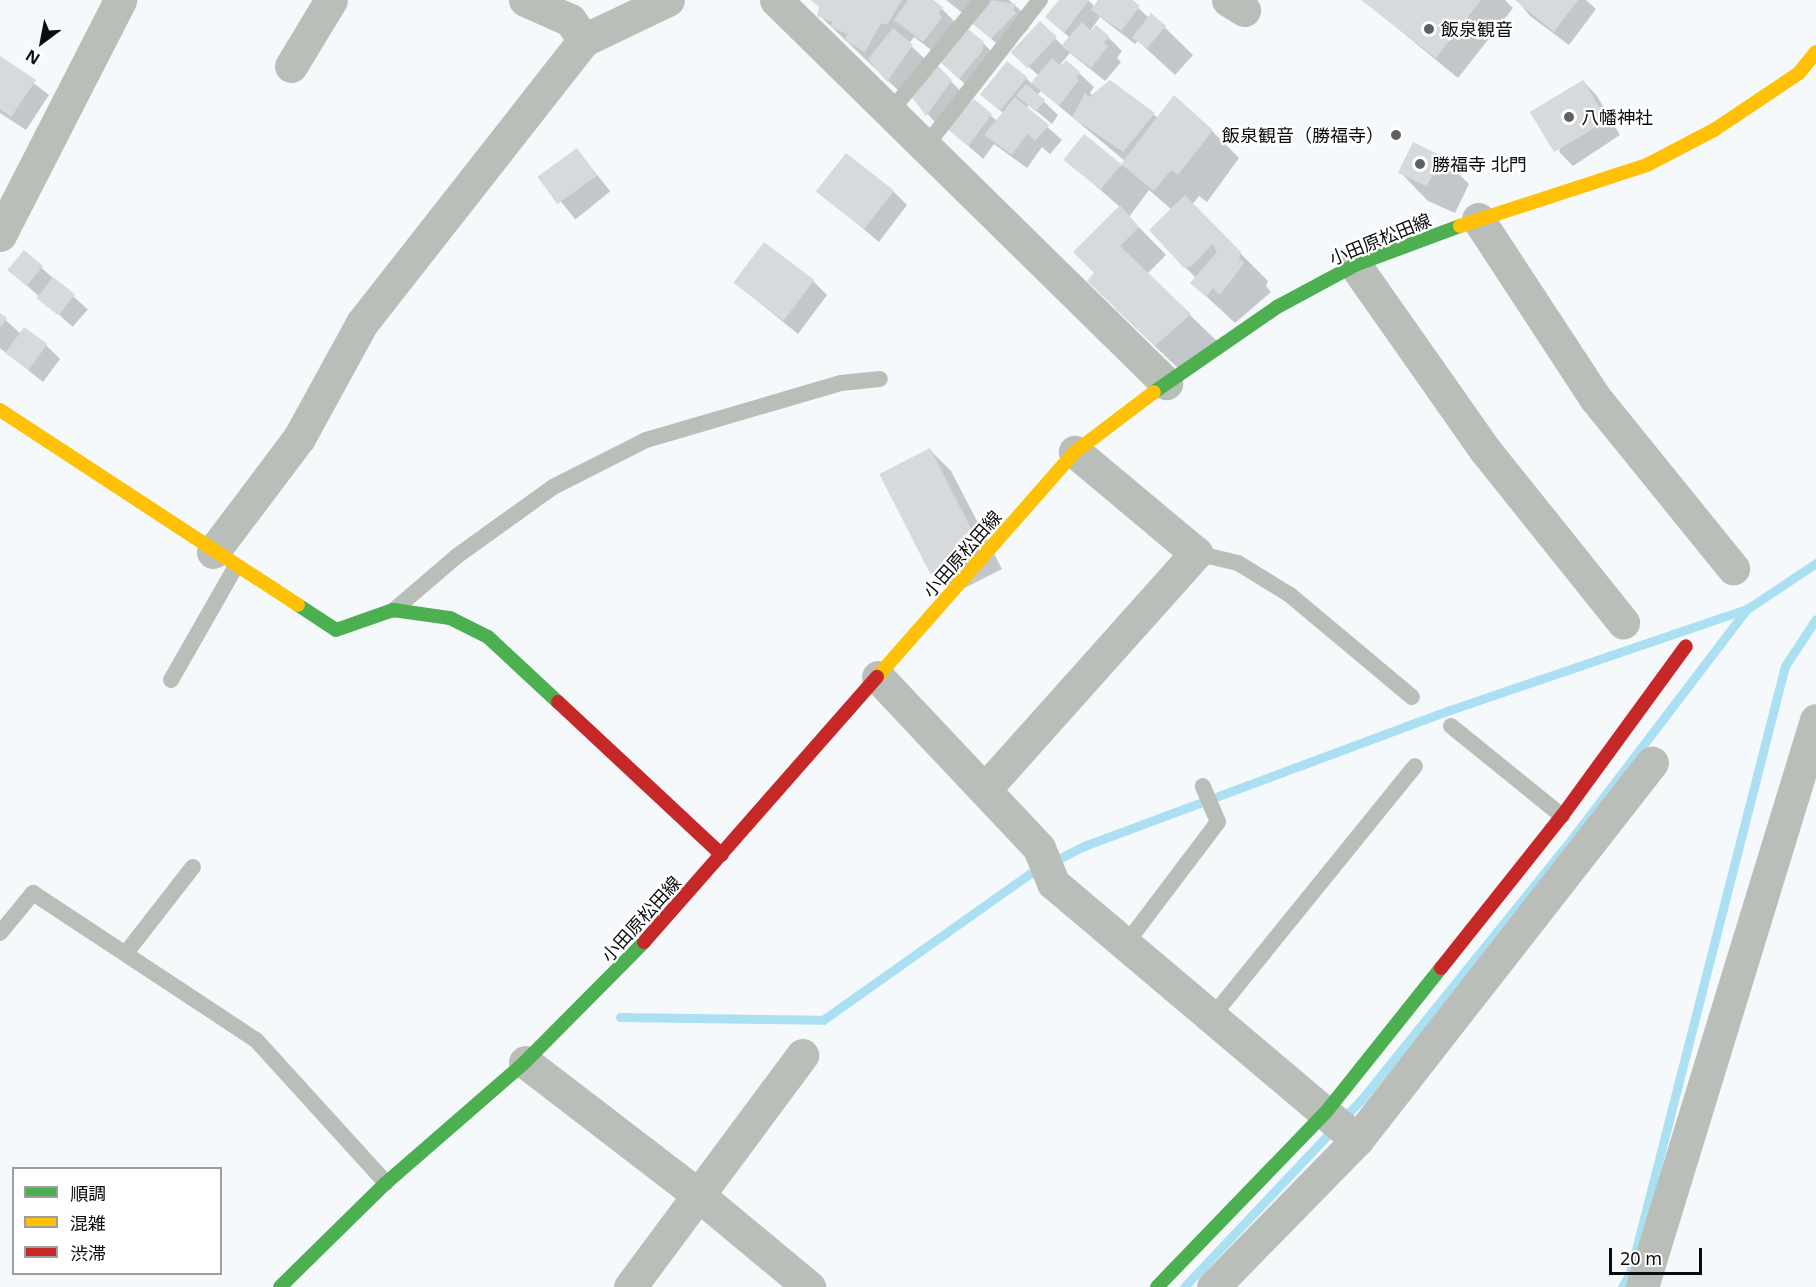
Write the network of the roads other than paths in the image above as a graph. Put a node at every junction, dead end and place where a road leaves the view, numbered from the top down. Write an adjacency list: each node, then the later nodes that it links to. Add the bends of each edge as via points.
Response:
1 (120, 0): 14 (street)
2 (331, 0): 10 (street)
3 (525, 0): 8 (street, via 570,20)
4 (668, 0): 8 (street)
5 (776, 0): 11 (street)
6 (982, 0): 11 (lane)
7 (1040, 0): 12 (lane)
8 (584, 40): 21 (street, via 362,323 299,438)
9 (1816, 52): 13 (main road, 小田原松田線, via 1799,73 1714,130 1647,165 1563,195)
10 (291, 66)
11 (890, 112): 12 (street)
12 (926, 147): 17 (street)
13 (1478, 219): 15 (main road, 小田原松田線); 22 (street, via 1596,399)
14 (1, 231)
15 (1355, 265): 17 (main road, 小田原松田線, via 1277,307); 24 (street, via 1485,450)
16 (880, 379): 23 (lane, via 841,383 646,440 553,487 457,556)
17 (1166, 383): 19 (main road, 小田原松田線)
18 (0, 410): 21 (main road)
19 (1075, 452): 20 (street); 26 (main road, 小田原松田線)
20 (1196, 553): 28 (lane, via 1238,563 1290,595); 34 (street)
21 (225, 559): 23 (main road, via 336,630); 27 (lane)
22 (1733, 567)
23 (393, 610): 37 (main road, via 450,618 488,638)
24 (1623, 622)
25 (1686, 646): 35 (main road)
26 (878, 677): 34 (street); 37 (main road, 小田原松田線)
27 (171, 680)
28 (1412, 697)
29 (1816, 720): 54 (street)
30 (1451, 726): 35 (lane)
31 (1652, 763): 36 (street)
32 (1415, 766): 42 (lane)
33 (1203, 786): 40 (lane, via 1218,822)
34 (985, 789): 40 (street, via 1039,848 1053,883)
35 (1562, 816): 36 (street); 45 (main road)
36 (1594, 840): 46 (street)
37 (722, 855): 44 (main road, 小田原松田線, via 620,969)
38 (193, 867): 41 (lane)
39 (0, 933): 41 (lane, via 33,893)
40 (1125, 945): 42 (street)
41 (126, 953): 47 (lane, via 256,1040)
42 (1211, 1018): 45 (street)
43 (802, 1055): 48 (street)
44 (525, 1062): 47 (main road, 小田原松田線); 48 (street)
45 (1326, 1112): 46 (street); 52 (main road)
46 (1357, 1140): 53 (street)
47 (386, 1183): 49 (main road, 小田原松田線)
48 (697, 1194): 50 (street); 51 (street)
49 (280, 1287)
50 (630, 1287)
51 (809, 1287)
52 (1157, 1287)
53 (1213, 1287)
54 (1642, 1287)

